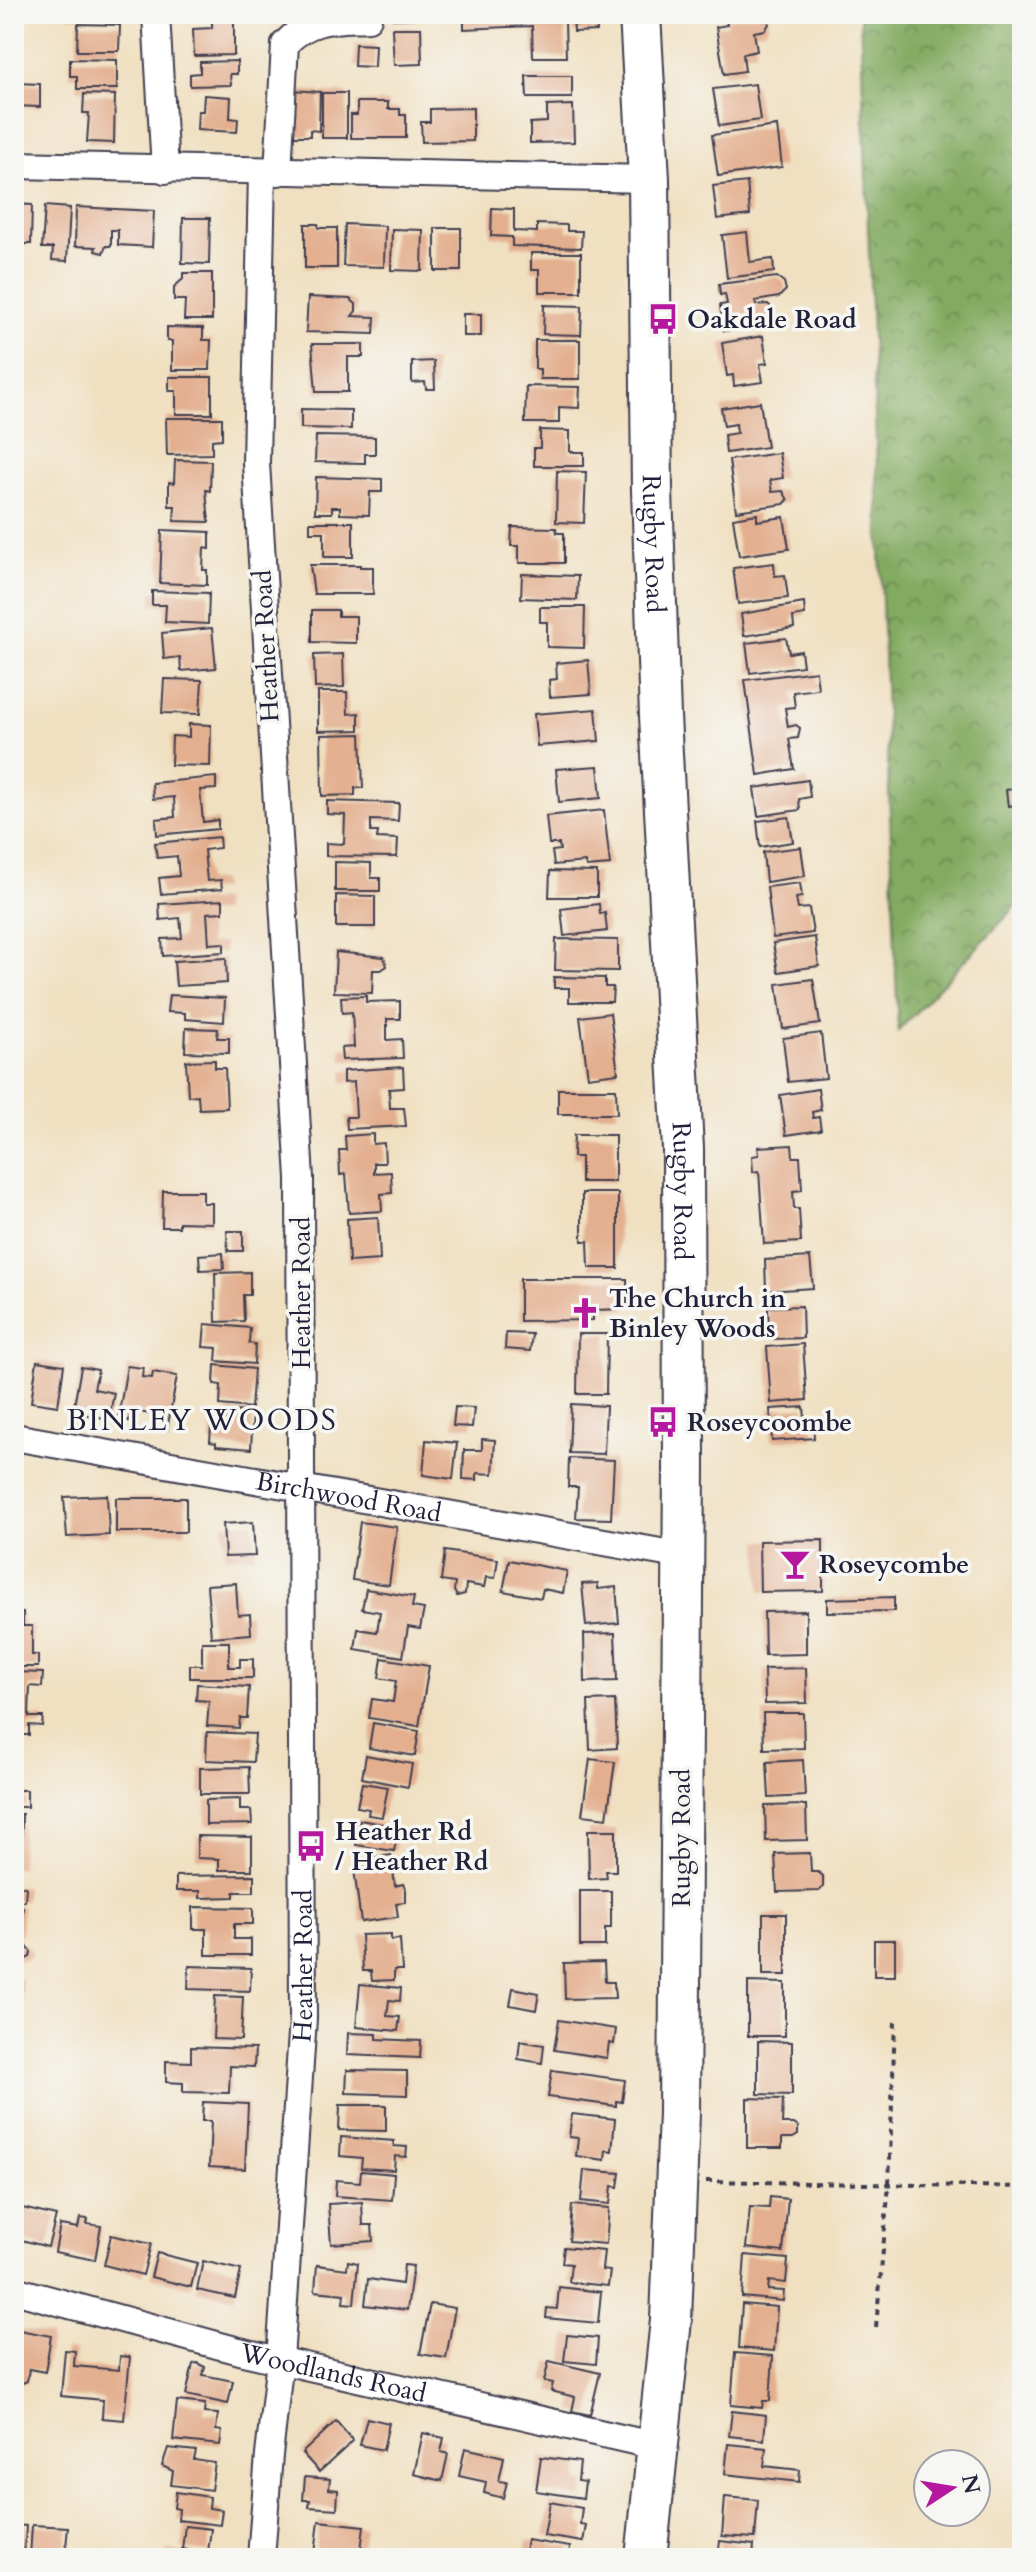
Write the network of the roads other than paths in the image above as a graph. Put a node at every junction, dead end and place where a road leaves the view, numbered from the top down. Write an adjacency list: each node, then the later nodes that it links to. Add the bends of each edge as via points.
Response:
1 (156, 14): 5 (street)
2 (640, 14): 7 (main road, Rugby Road)
3 (368, 18): 6 (street, Heather Road, via 317,22 285,44)
4 (14, 165): 5 (street)
5 (165, 170): 6 (street)
6 (270, 172): 7 (street); 9 (street, Heather Road, via 256,463 300,1178)
7 (649, 179): 10 (main road, Rugby Road, via 659,701 683,1149)
8 (14, 1437): 9 (street, Birchwood Road)
9 (303, 1490): 10 (street, Birchwood Road); 12 (street, Heather Road, via 303,2018)
10 (683, 1556): 13 (main road, Rugby Road, via 679,2113 671,2320)
11 (14, 2290): 12 (street, Woodlands Road)
12 (280, 2360): 13 (street, Woodlands Road); 14 (street, Heather Road)
13 (656, 2446): 15 (main road, Rugby Road)
14 (261, 2558)
15 (646, 2558)

